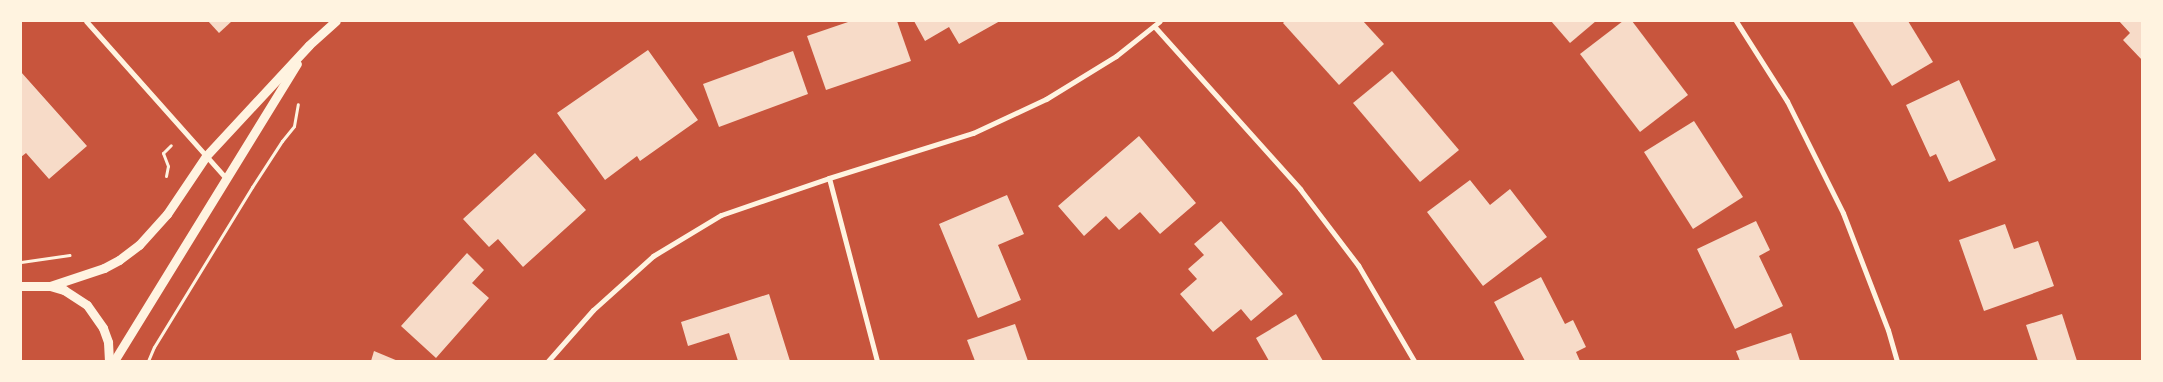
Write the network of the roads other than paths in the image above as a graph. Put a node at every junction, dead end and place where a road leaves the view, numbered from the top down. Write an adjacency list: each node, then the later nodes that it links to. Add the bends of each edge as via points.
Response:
1 (86, 21): 7 (street)
2 (336, 21): 6 (street)
3 (1160, 21): 5 (street)
4 (1736, 21): 17 (street, via 1787,101 1843,213)
5 (1154, 26): 9 (street, via 1116,56 1046,99 989,126); 16 (street, via 1306,197 1358,265)
6 (309, 45): 7 (street); 8 (street)
7 (206, 156): 8 (street); 11 (street, via 167,214 139,245 104,268)
8 (225, 177): 13 (street)
9 (829, 178): 14 (street, via 721,216 653,256 593,310); 15 (street)
10 (21, 286): 11 (street)
11 (50, 286): 12 (street, via 76,296 96,316 108,342)
12 (109, 361)
13 (114, 361)
14 (548, 361)
15 (877, 361)
16 (1414, 361)
17 (1897, 361)

